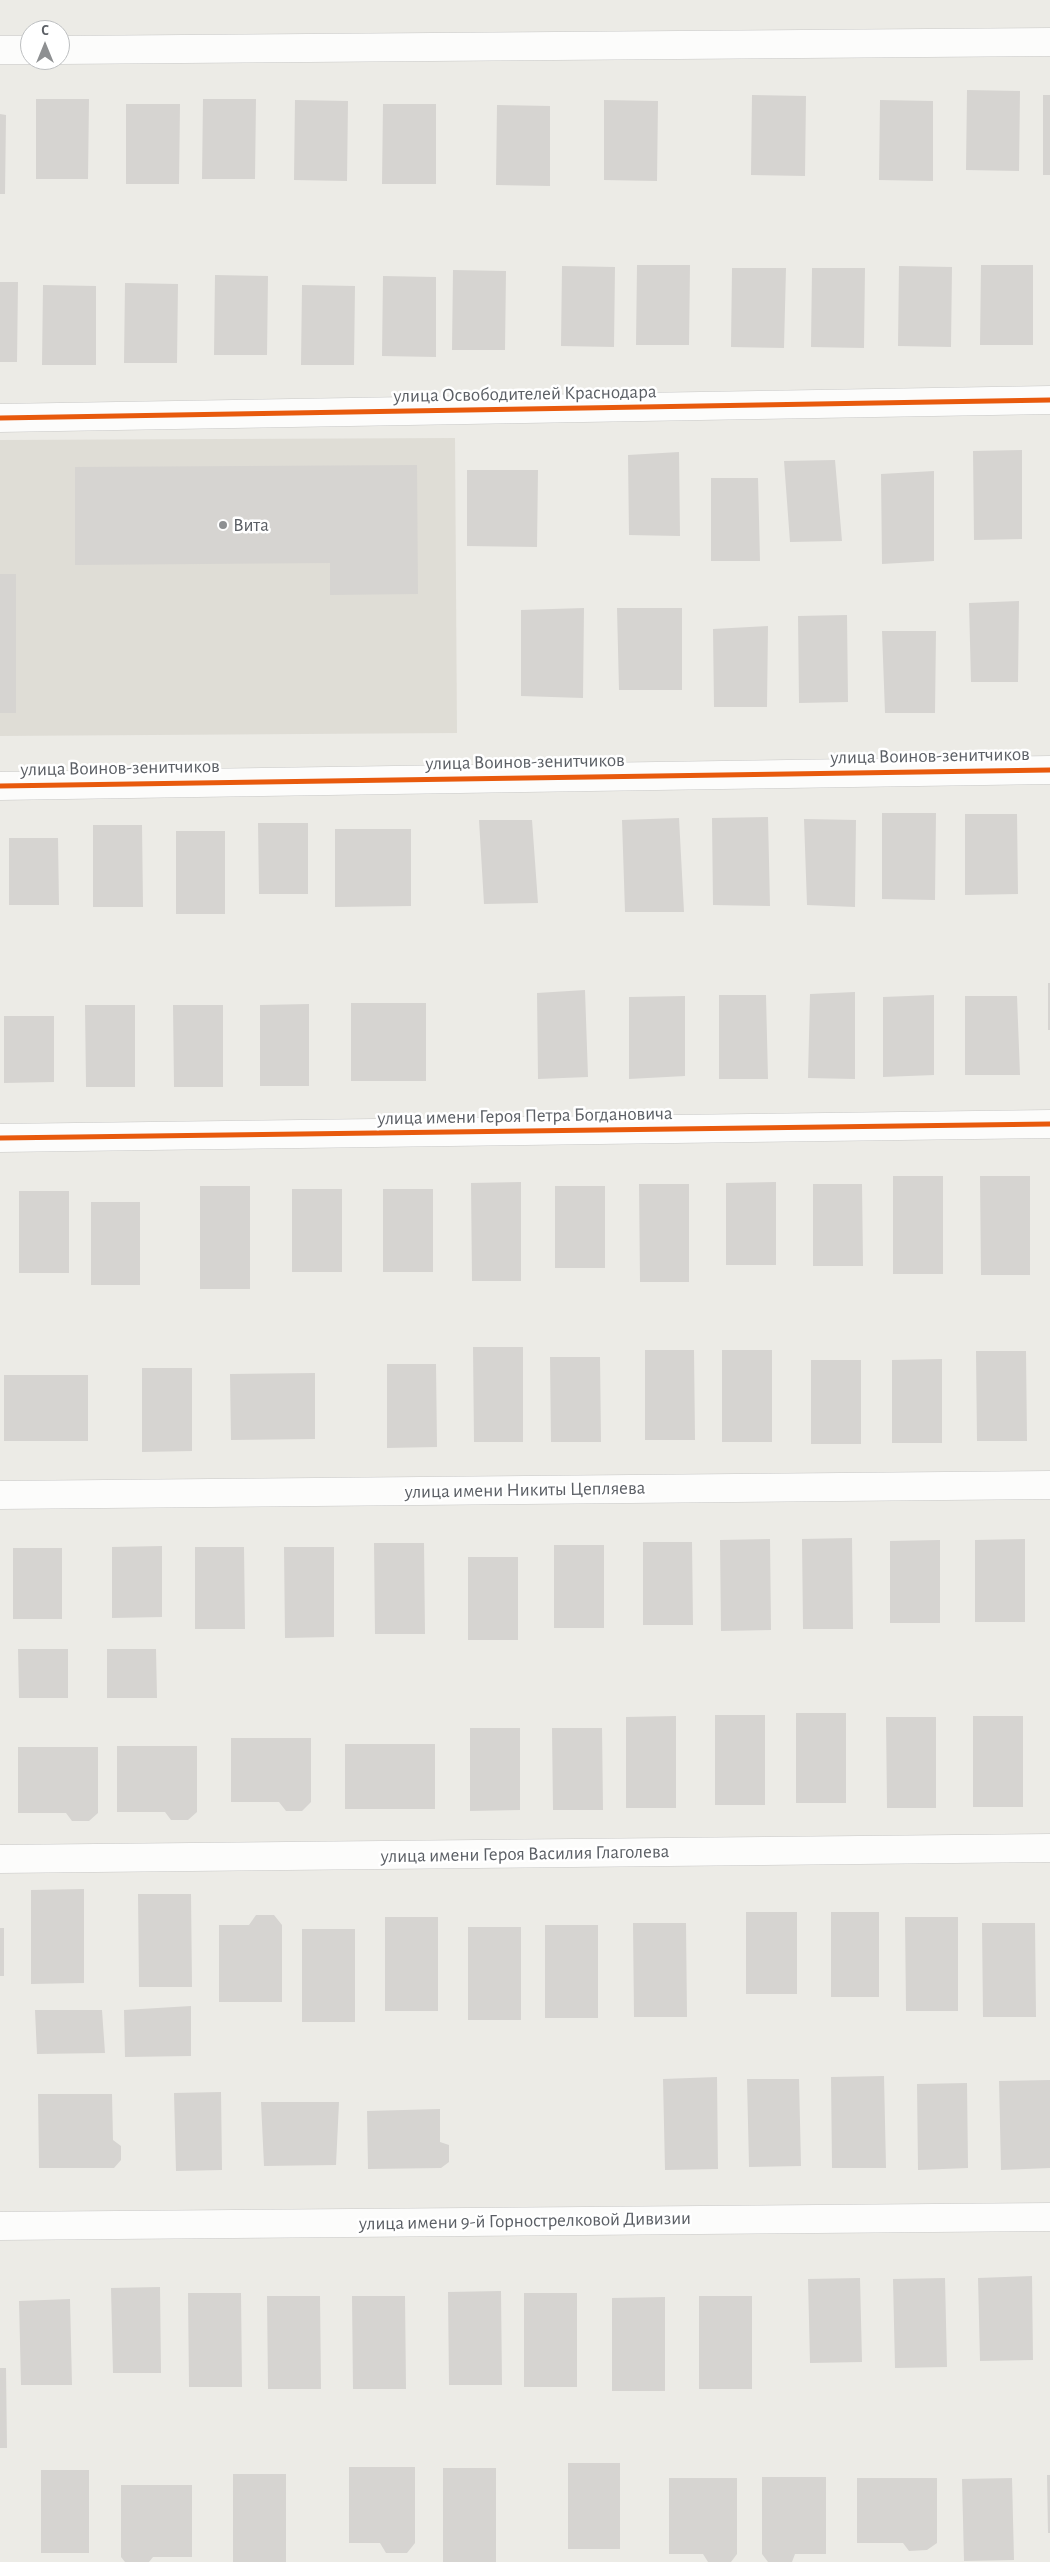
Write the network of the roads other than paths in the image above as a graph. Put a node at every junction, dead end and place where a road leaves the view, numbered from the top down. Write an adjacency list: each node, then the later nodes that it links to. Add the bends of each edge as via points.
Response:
1 (1050, 42): 4 (street)
2 (0, 50): 3 (street)
3 (20, 50)
4 (70, 50)
5 (1050, 400): 6 (street, улица Освободителей Краснодара)
6 (0, 418)
7 (1050, 770): 8 (street, улица Воинов-зенитчиков)
8 (0, 786)
9 (1050, 1124): 10 (street, улица имени Героя Петра Богдановича)
10 (0, 1138)
11 (1050, 1485): 12 (street, улица имени Никиты Цепляева)
12 (0, 1495)
13 (1050, 1848): 14 (street, улица имени Героя Василия Глаголева)
14 (0, 1859)
15 (1050, 2217): 16 (street, улица имени 9-й Горнострелковой Дивизии)
16 (0, 2226)

